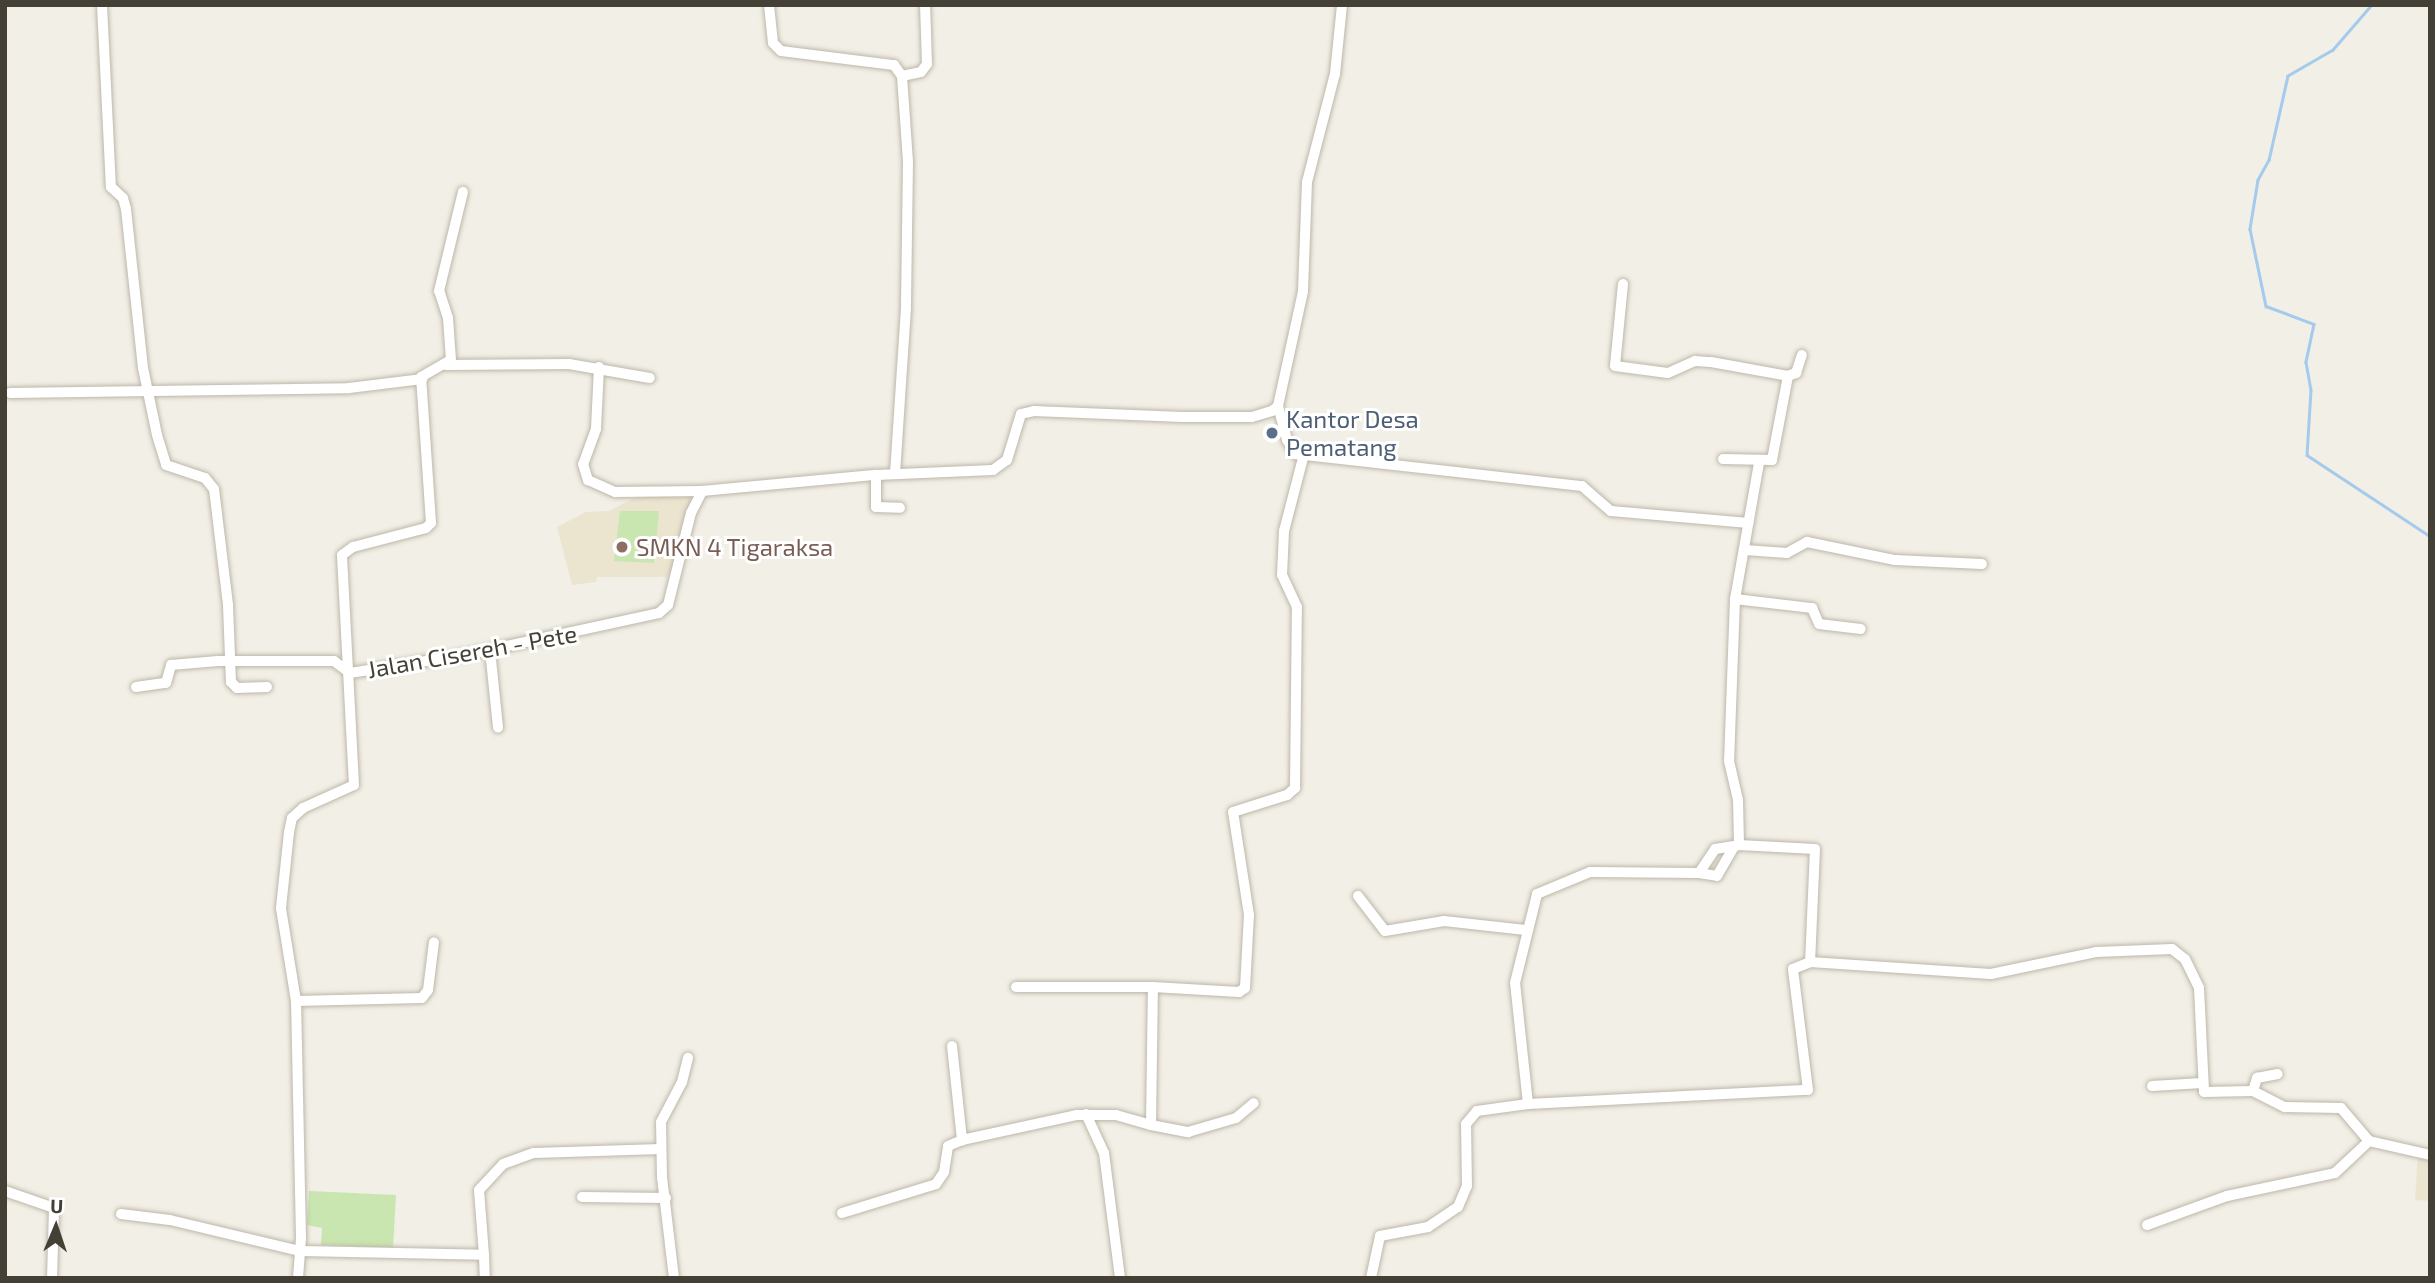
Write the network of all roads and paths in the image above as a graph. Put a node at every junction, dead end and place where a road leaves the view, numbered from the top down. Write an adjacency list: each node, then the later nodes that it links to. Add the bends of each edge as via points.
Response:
1 (102, 5): 15 (street, via 111,187 123,198 126,209 143,368)
2 (769, 5): 5 (street, via 772,43 780,51 894,65)
3 (925, 5): 5 (street, via 927,64 921,72)
4 (1342, 5): 16 (street, via 1335,74 1307,182 1305,271)
5 (902, 76): 20 (street, via 908,161 906,308)
6 (463, 192): 9 (street, via 439,291 450,330 451,357)
7 (1623, 284): 11 (street, via 1615,366 1668,373 1703,362)
8 (1802, 355): 11 (street, via 1796,373)
9 (446, 365): 10 (street); 13 (street, via 424,373)
10 (599, 367): 12 (street); 22 (street, via 596,429 583,464 588,480 615,492)
11 (1788, 376): 19 (street, via 1774,456 1769,463)
12 (650, 377)
13 (422, 379): 15 (street, via 349,388); 31 (street, via 431,523 353,547 342,555)
14 (10, 393): 15 (street)
15 (151, 393): 30 (street, via 166,465 205,478 214,489)
16 (1278, 406): 17 (street, via 1290,448); 20 (street, via 1252,416 1027,412 1017,423 1007,460 993,470)
17 (1304, 454): 24 (street, via 1582,486 1611,511); 42 (street, via 1284,531 1282,575 1297,607 1295,788 1287,795 1233,812 1249,915 1246,984 1239,992)
18 (1723, 459): 19 (street)
19 (1759, 463): 24 (street)
20 (895, 474): 21 (street)
21 (876, 475): 22 (street); 23 (street, via 876,507)
22 (702, 491): 29 (street, Jalan Cisereh - Pete, via 691,513 664,611)
23 (901, 509)
24 (1748, 523): 25 (street)
25 (1745, 550): 26 (street, via 1787,553 1811,542 1895,560); 27 (street)
26 (1982, 564)
27 (1735, 598): 28 (street, via 1812,608 1819,624); 35 (street, via 1728,750 1738,800)
28 (1861, 629)
29 (491, 650): 31 (street, Jalan Cisereh - Pete); 34 (street)
30 (232, 660): 31 (street, via 334,661); 32 (street, via 171,665 166,683); 33 (street, via 232,685)
31 (350, 673): 43 (street, Jalan Cisereh - Pete, via 354,787 303,808 292,818 289,832 281,908)
32 (135, 687)
33 (267, 687)
34 (498, 728)
35 (1737, 846): 36 (street, via 1715,849); 36 (street, via 1717,876); 40 (street, via 1814,848)
36 (1699, 873): 38 (street, via 1577,876 1537,894)
37 (1358, 896): 38 (street, via 1385,931 1444,921)
38 (1526, 930): 51 (street, via 1515,983)
39 (434, 942): 43 (street, via 428,989 422,998)
40 (1810, 962): 47 (street, via 1991,974 2096,952 2172,949 2185,959 2199,988); 51 (street, via 1793,969 1808,1090)
41 (1016, 987): 42 (street)
42 (1153, 987): 53 (street)
43 (296, 1001): 64 (street, Jalan Cisereh - Pete)
44 (952, 1046): 54 (street)
45 (688, 1058): 56 (street, via 682,1082 663,1112)
46 (2278, 1074): 49 (street, via 2257,1078)
47 (2202, 1083): 48 (street); 49 (street, via 2208,1093)
48 (2152, 1086)
49 (2253, 1091): 55 (street, via 2277,1106 2342,1108)
50 (1254, 1103): 53 (street, via 1233,1119 1188,1132)
51 (1528, 1104): 66 (street, via 1484,1109 1469,1116 1467,1186 1458,1207 1428,1227 1384,1233)
52 (1086, 1114): 53 (street, via 1116,1115); 54 (street); 71 (street, via 1104,1153)
53 (1151, 1125)
54 (962, 1140): 61 (street, via 948,1146 944,1172 936,1184)
55 (2369, 1141): 57 (street); 63 (street, via 2335,1172 2227,1196)
56 (661, 1149): 60 (street); 65 (street, via 534,1153 503,1164 479,1190)
57 (2430, 1155)
58 (5, 1191): 67 (street, via 54,1208)
59 (582, 1197): 60 (street)
60 (666, 1198): 70 (street)
61 (842, 1213)
62 (121, 1214): 64 (street, via 170,1220)
63 (2147, 1225)
64 (300, 1251): 65 (street); 68 (street, Jalan Cisereh - Pete)
65 (484, 1255): 69 (street)
66 (1374, 1264): 72 (street); 73 (street)
67 (52, 1278)
68 (298, 1278)
69 (485, 1278)
70 (674, 1278)
71 (1119, 1278)
72 (1371, 1278)
73 (1381, 1278)

